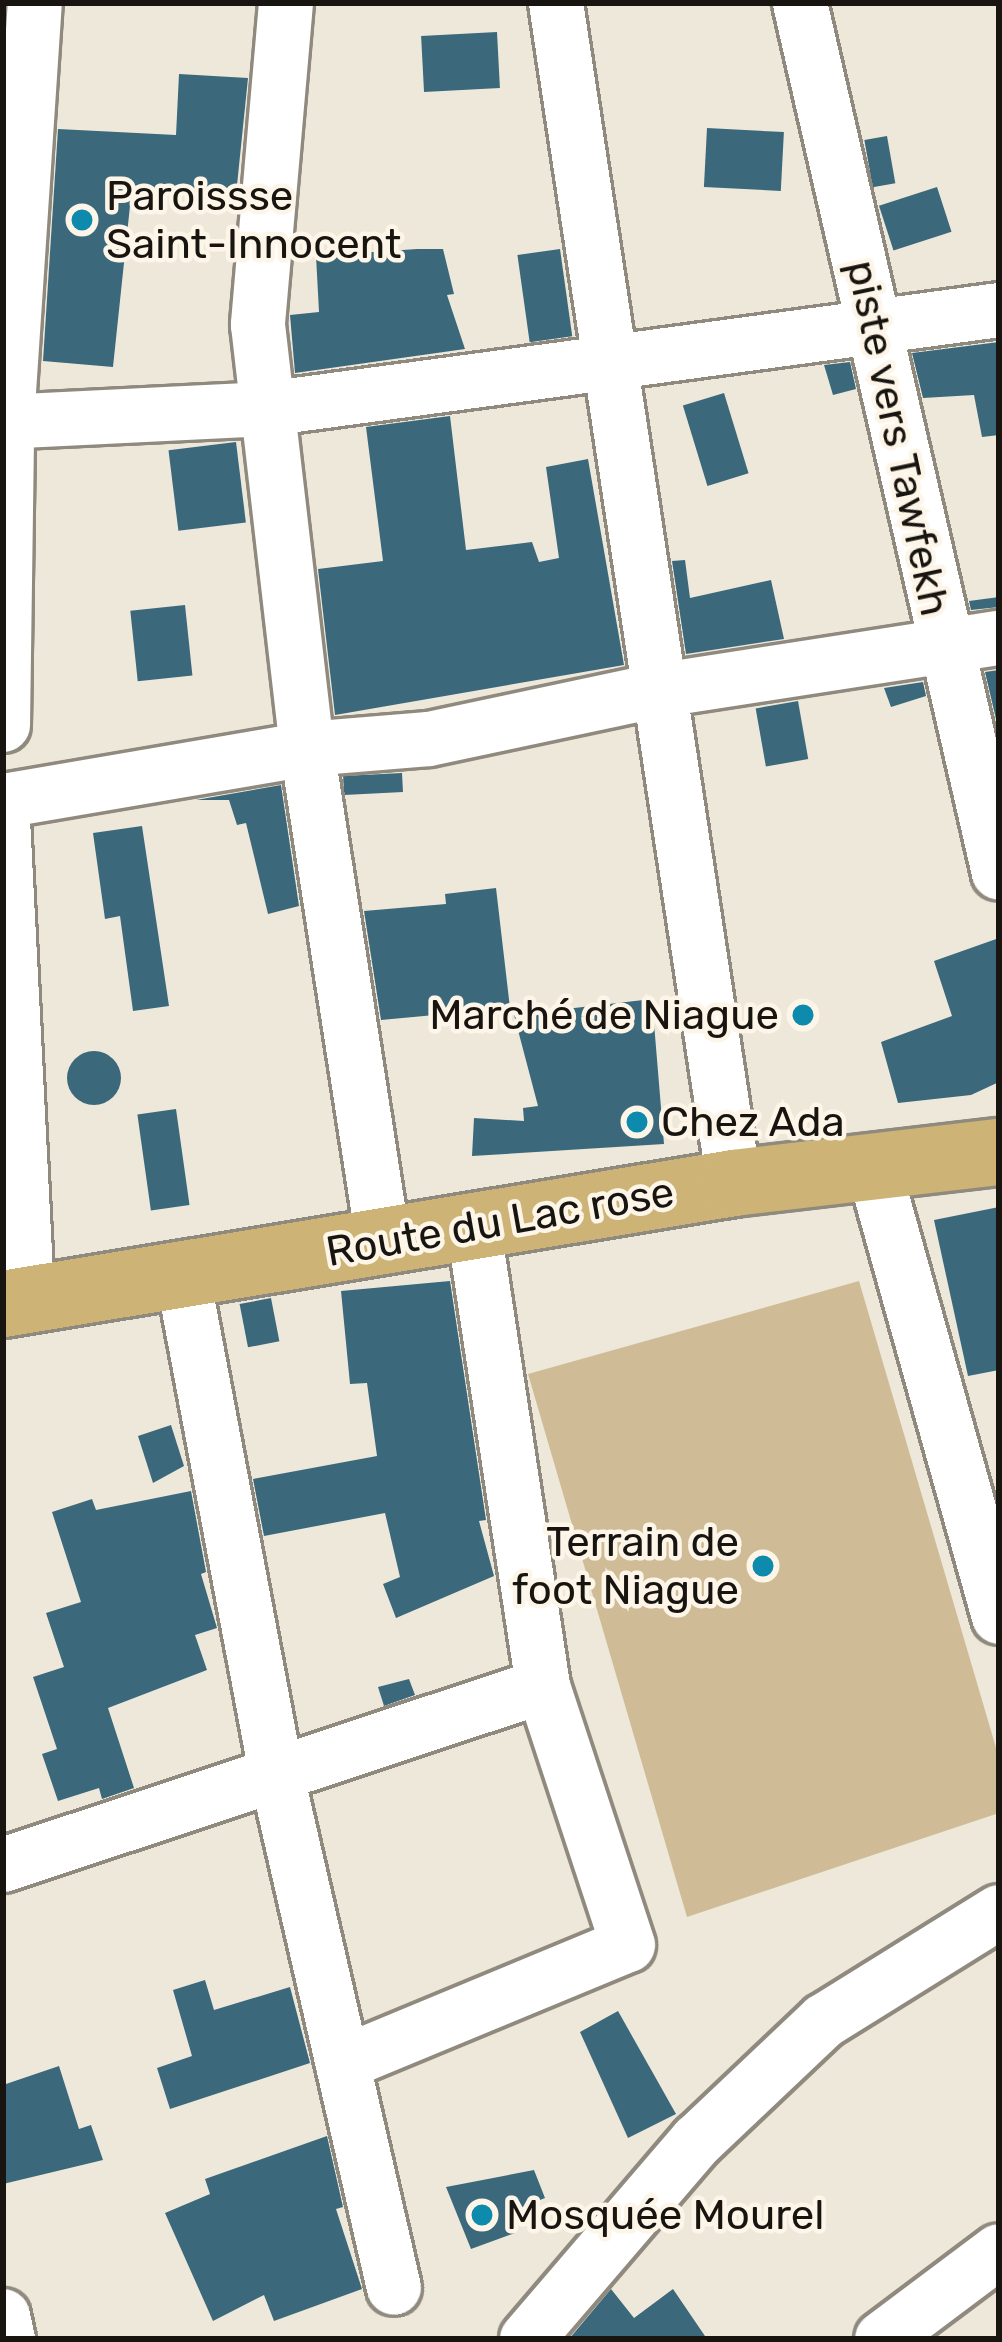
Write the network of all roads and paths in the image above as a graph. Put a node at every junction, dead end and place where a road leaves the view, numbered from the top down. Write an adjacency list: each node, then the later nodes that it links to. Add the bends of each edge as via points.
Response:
1 (35, 3): 9 (street)
2 (286, 3): 8 (street, via 259,302)
3 (556, 3): 7 (street)
4 (800, 3): 6 (street, piste vers Tawfekh)
5 (999, 310): 6 (street)
6 (874, 328): 7 (street); 11 (street, piste vers Tawfekh)
7 (614, 366): 8 (street); 12 (street)
8 (266, 409): 9 (street); 14 (street)
9 (5, 422): 13 (street)
10 (999, 638): 11 (street)
11 (944, 646): 12 (street); 17 (street, piste vers Tawfekh)
12 (655, 691): 14 (street, via 429,739); 20 (street)
13 (3, 725)
14 (307, 749): 15 (street); 22 (street)
15 (3, 800)
16 (3, 819): 24 (street)
17 (999, 873)
18 (999, 1152): 19 (main road, Route du Lac rose)
19 (874, 1169): 20 (main road, Route du Lac rose); 25 (street)
20 (734, 1183): 21 (main road, Route du Lac rose)
21 (473, 1226): 22 (main road, Route du Lac rose); 26 (street)
22 (383, 1241): 23 (main road, Route du Lac rose)
23 (183, 1277): 24 (main road, Route du Lac rose); 27 (street)
24 (15, 1302)
25 (999, 1617)
26 (543, 1686): 27 (street); 30 (street, via 628,1945)
27 (276, 1772): 28 (street); 30 (street)
28 (3, 1864)
29 (999, 1912): 36 (street, via 824,2021 698,2141)
30 (343, 2063): 32 (street)
31 (999, 2251): 34 (street)
32 (394, 2288)
33 (3, 2316): 35 (street)
34 (930, 2319): 37 (street)
35 (8, 2339)
36 (527, 2339)
37 (882, 2339)

